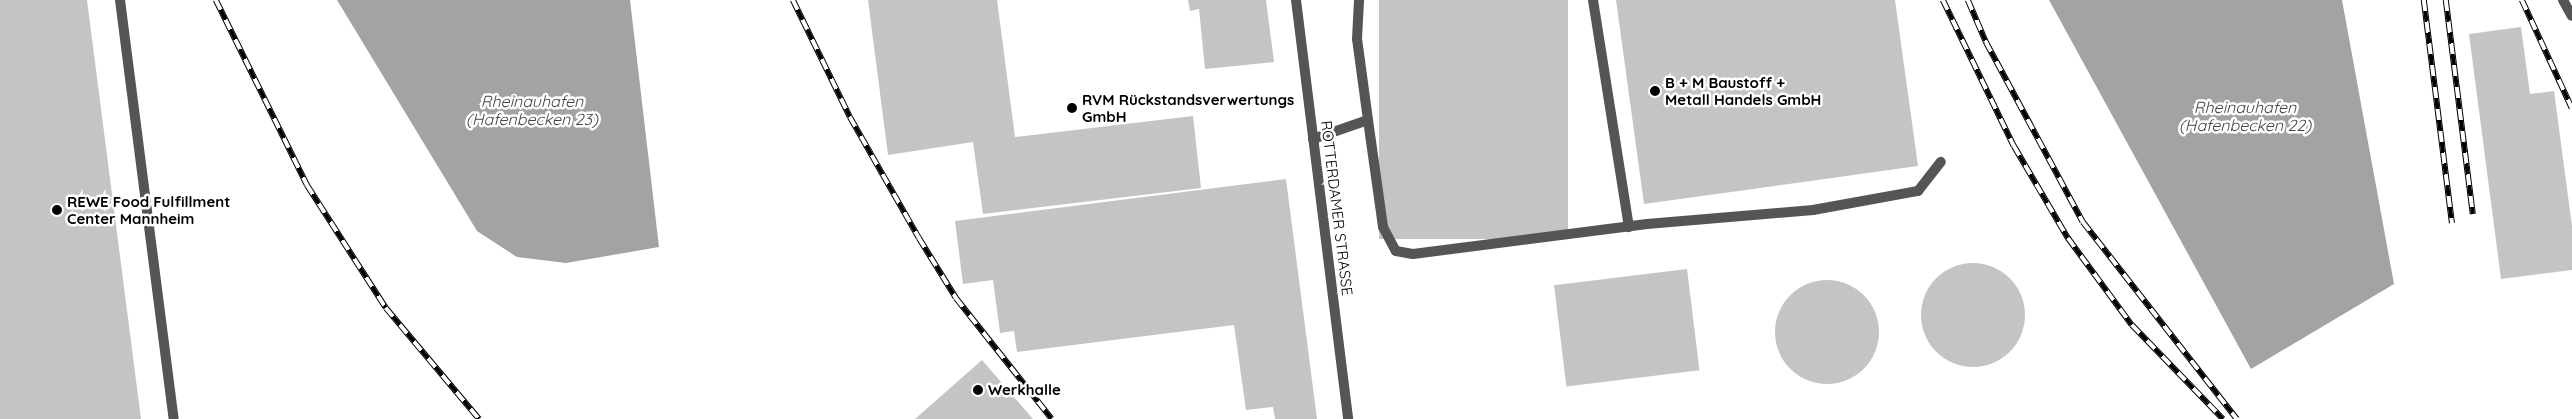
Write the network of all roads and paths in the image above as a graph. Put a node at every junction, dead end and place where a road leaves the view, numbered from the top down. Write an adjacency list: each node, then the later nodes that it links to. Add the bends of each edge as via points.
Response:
1 (120, 0): 11 (street)
2 (1296, 0): 8 (street, ROTTERDAMER STRASSE)
3 (1359, 0): 7 (street, via 1357,39)
4 (1593, 0): 10 (street)
5 (2563, 0): 6 (street)
6 (2572, 16)
7 (1368, 120): 8 (street); 10 (street, via 1383,227 1396,251 1437,253)
8 (1313, 139): 12 (street, ROTTERDAMER STRASSE)
9 (1941, 162): 10 (street, via 1918,191 1813,210)
10 (1629, 227)
11 (174, 419)
12 (1348, 419)

